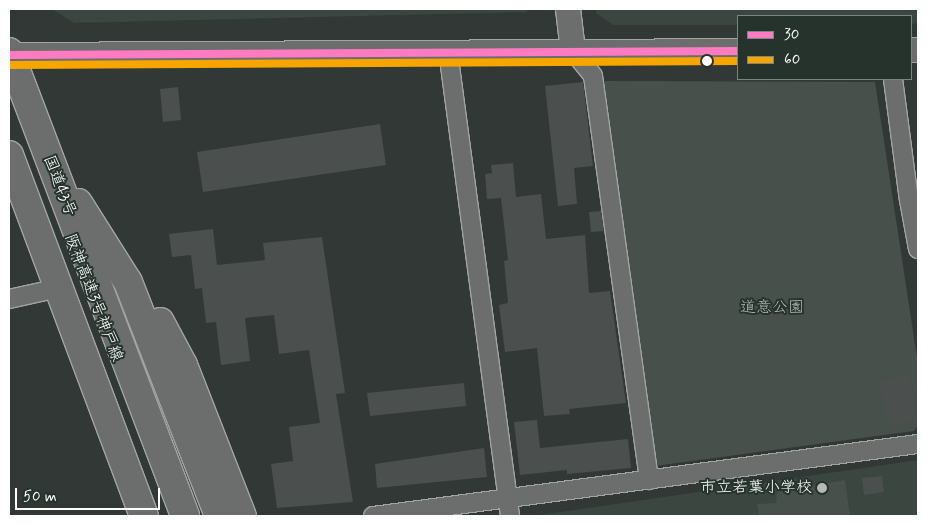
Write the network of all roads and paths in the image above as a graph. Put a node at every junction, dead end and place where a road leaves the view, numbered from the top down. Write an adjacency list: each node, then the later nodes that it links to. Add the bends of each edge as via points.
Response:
1 (568, 9): 3 (street)
2 (448, 51): 3 (street); 5 (street); 16 (street)
3 (573, 51): 4 (street); 15 (street, via 593,76)
4 (737, 51)
5 (9, 60): 8 (highway, 国道43号); 19 (highway, 阪神高速3号神戸線)
6 (893, 80): 10 (street, via 908,200)
7 (9, 156): 18 (highway, 阪神高速3号神戸線)
8 (47, 156): 11 (highway); 20 (highway, 国道43号)
9 (9, 184): 12 (highway)
10 (918, 248)
11 (128, 282): 21 (highway); 22 (highway, via 160,320 183,364)
12 (50, 290): 13 (street); 17 (highway)
13 (9, 299)
14 (918, 444): 15 (street)
15 (649, 480): 16 (street)
16 (508, 498): 23 (street); 24 (street)
17 (135, 516)
18 (144, 516)
19 (177, 516)
20 (185, 516)
21 (219, 516)
22 (242, 516)
23 (373, 516)
24 (510, 516)

